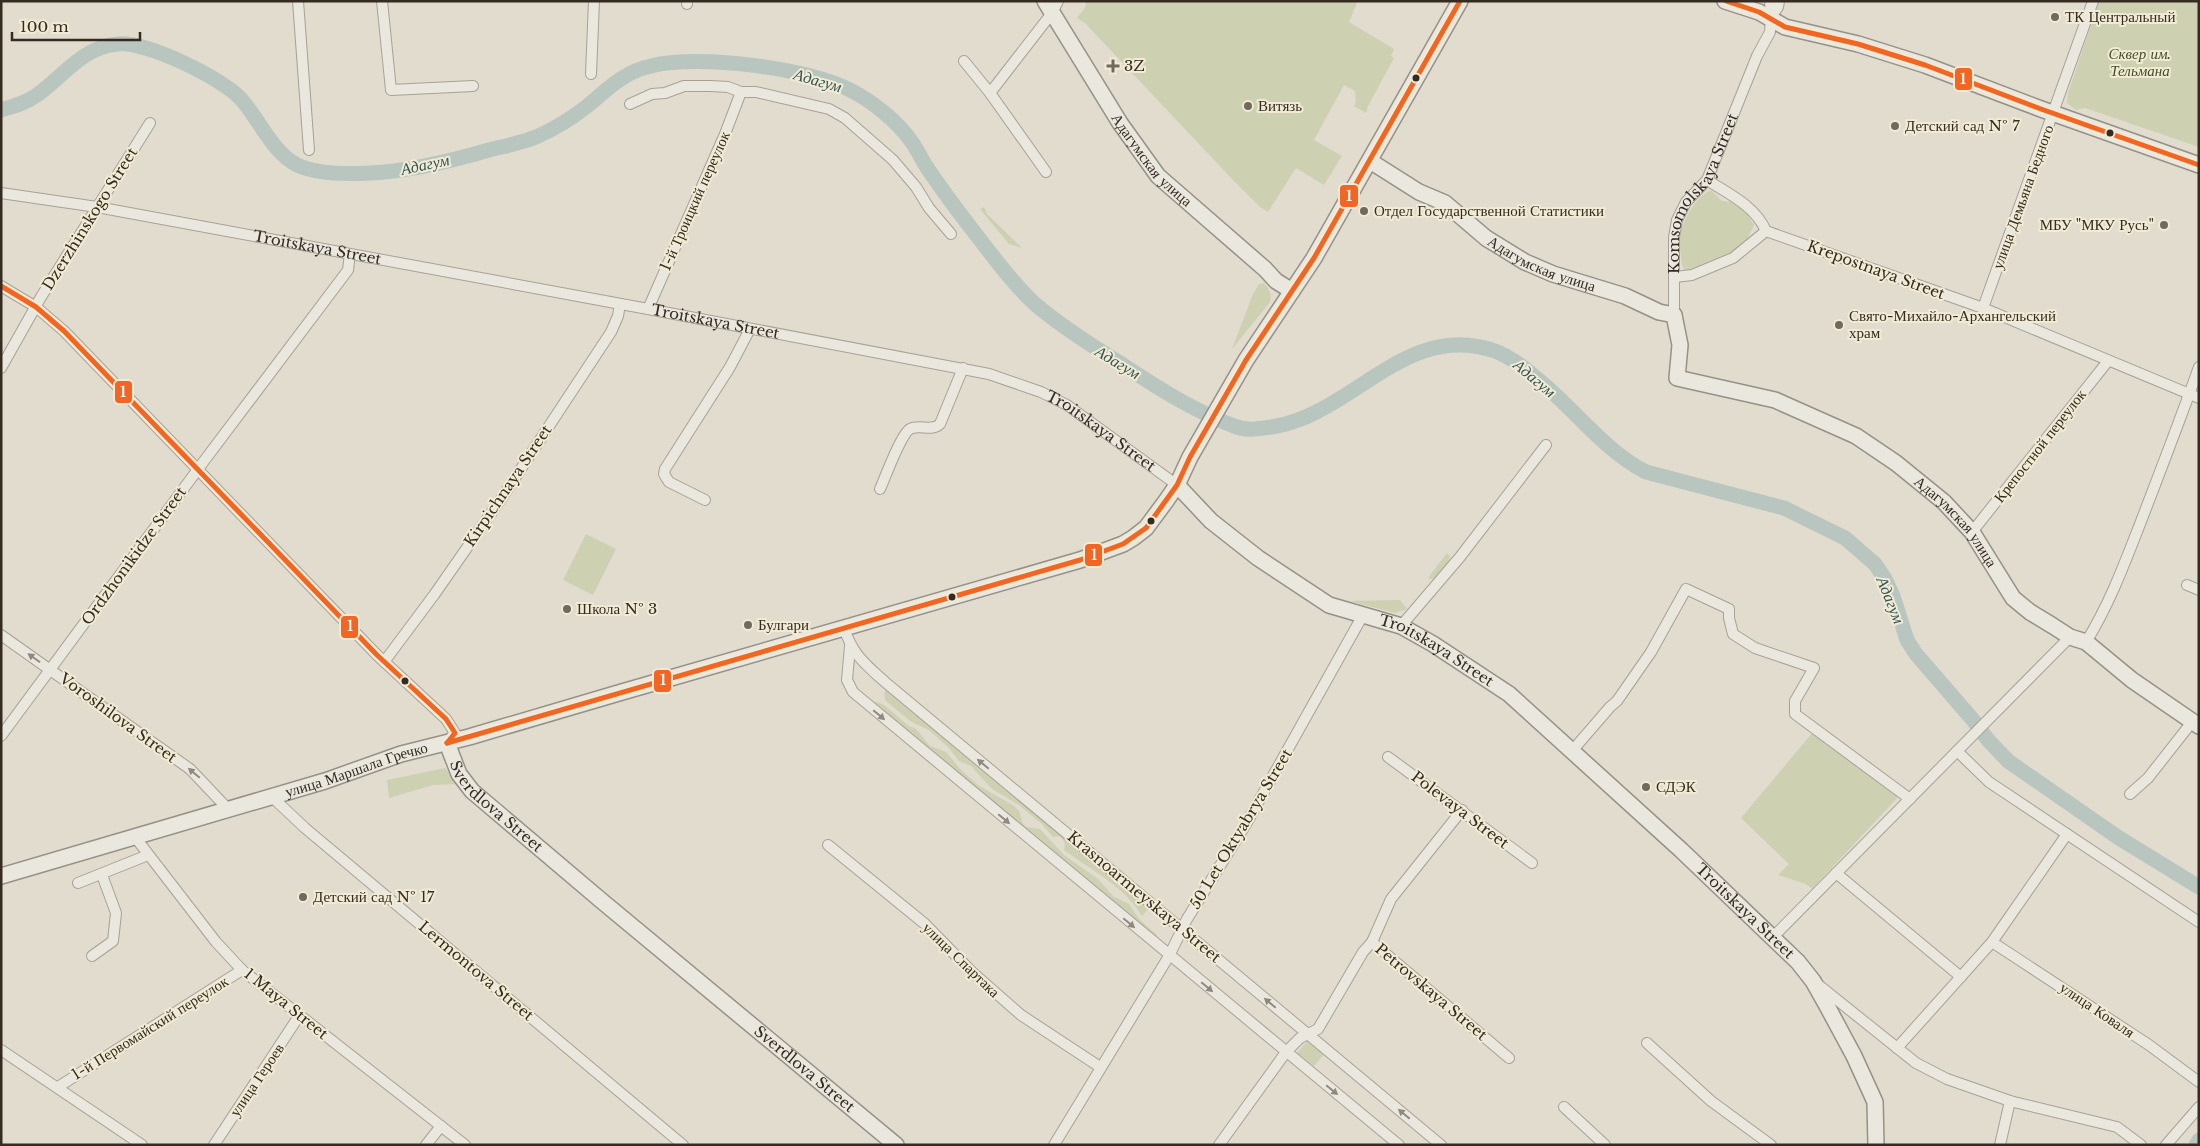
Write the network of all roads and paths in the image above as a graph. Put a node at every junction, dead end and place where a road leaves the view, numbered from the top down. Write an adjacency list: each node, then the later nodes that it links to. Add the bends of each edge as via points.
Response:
1 (298, 1): 19 (street)
2 (382, 1): 13 (street, via 391,90)
3 (594, 1): 12 (street)
4 (1460, 1): 20 (main road, улица Маршала Гречко)
5 (1725, 1): 10 (main road)
6 (1770, 1): 10 (street, Komsomolskaya Street)
7 (1779, 1): 10 (street, Komsomolskaya Street)
8 (2094, 1): 17 (street, улица Демьяна Бедного)
9 (1052, 4): 15 (street); 31 (main road, Адагумская улица, via 1115,114 1158,176 1276,281)
10 (1771, 17): 17 (main road, via 1786,27 1858,44 1925,65); 23 (street, Komsomolskaya Street, via 1770,32 1757,56)
11 (964, 61): 15 (street)
12 (591, 74)
13 (473, 86)
14 (741, 92): 16 (street, via 728,87 684,86 639,98); 27 (street, via 756,92 819,106 845,118 893,160); 35 (street, 1-й Троицкий переулок)
15 (990, 93): 22 (street)
16 (630, 104)
17 (2052, 113): 21 (main road); 34 (street, улица Демьяна Бедного)
18 (150, 123): 25 (street, Dzerzhinskogo Street)
19 (309, 150)
20 (1370, 161): 31 (main road, улица Маршала Гречко); 36 (main road, Адагумская улица, via 1419,192 1445,203 1486,238 1525,262)
21 (2199, 165)
22 (1046, 172)
23 (1707, 180): 26 (street, via 1752,209); 29 (street, Komsomolskaya Street, via 1686,202 1677,220)
24 (1, 193): 25 (street, Troitskaya Street)
25 (98, 208): 28 (street, Troitskaya Street); 33 (street, Dzerzhinskogo Street)
26 (1766, 231): 29 (street, via 1733,258 1692,275); 34 (street, Krepostnaya Street)
27 (951, 234)
28 (350, 254): 32 (street, Troitskaya Street); 45 (street, Ordzhonikidze Street, via 348,270)
29 (1675, 277): 36 (street, Komsomolskaya Street)
30 (1, 286): 33 (street, Sverdlova Street)
31 (1292, 291): 46 (main road, улица Маршала Гречко, via 1246,360)
32 (620, 304): 35 (street, Troitskaya Street); 59 (street, Kirpichnaya Street, via 611,332 503,496)
33 (36, 306): 40 (street, Dzerzhinskogo Street); 45 (street, Sverdlova Street)
34 (1983, 308): 38 (street, Krepostnaya Street)
35 (648, 309): 37 (street, Troitskaya Street)
36 (1674, 315): 42 (main road, Komsomolskaya Street, via 1680,345)
37 (750, 329): 41 (street, Troitskaya Street); 48 (street, via 730,367 665,469 669,482)
38 (2108, 360): 43 (street, Krepostnaya Street); 49 (street, Крепостной переулок)
39 (2199, 367): 43 (street)
40 (1, 368)
41 (963, 368): 46 (street, Troitskaya Street, via 1010,380 1053,397); 47 (street, via 940,424 934,428 912,428 907,432)
42 (1677, 378): 49 (main road, Адагумская улица, via 1775,400 1856,436 1896,462 1944,502)
43 (2194, 396): 57 (street, via 2115,588)
44 (1546, 444): 53 (street, via 1460,557)
45 (198, 470): 59 (street, Sverdlova Street); 60 (street, Ordzhonikidze Street)
46 (1177, 485): 52 (main road, Troitskaya Street, via 1212,521 1278,572 1329,604); 54 (main road, улица Маршала Гречко, via 1146,528 1123,544 1080,560)
47 (880, 489)
48 (705, 500)
49 (1972, 532): 56 (main road, Адагумская улица, via 2013,598)
50 (2187, 585): 51 (street)
51 (2199, 590)
52 (1363, 615): 53 (main road, Troitskaya Street); 82 (street, 50 Let Oktyabrya Street, via 1246,824)
53 (1401, 626): 64 (main road, Troitskaya Street, via 1509,694)
54 (844, 627): 58 (street, Krasnoarmeyskaya Street); 63 (main road, улица Маршала Гречко)
55 (1, 635): 60 (street, Voroshilova Street, one-way to 55)
56 (2070, 637): 57 (main road, Адагумская улица); 65 (street)
57 (2086, 642): 61 (main road, Адагумская улица, via 2132,680)
58 (850, 646): 82 (street, Krasnoarmeyskaya Street, one-way to 58, via 885,682); 87 (street, Krasnoarmeyskaya Street, one-way to 87, via 847,680 853,692)
59 (384, 662): 63 (street, Sverdlova Street, via 452,726 455,733)
60 (51, 670): 62 (street, Ordzhonikidze Street); 70 (street, Voroshilova Street, one-way to 60, via 190,769)
61 (2196, 724): 67 (street)
62 (1, 736)
63 (446, 743): 68 (main road, улица Маршала Гречко, via 401,754); 111 (main road, Sverdlova Street, via 459,774 472,791)
64 (1572, 751): 69 (street, via 1622,693 1651,652 1686,589 1729,609 1734,634 1755,648 1814,668 1795,701 1795,714); 83 (main road, Troitskaya Street)
65 (1957, 751): 69 (street); 72 (street, via 1989,782)
66 (1388, 757): 71 (street, Polevaya Street)
67 (2130, 794)
68 (271, 796): 70 (main road, улица Маршала Гречко); 110 (street, Lermontova Street)
69 (1910, 798): 77 (street)
70 (228, 809): 73 (main road, улица Маршала Гречко)
71 (1462, 810): 76 (street, Polevaya Street); 84 (street, via 1391,899)
72 (2067, 834): 81 (street); 85 (street)
73 (134, 836): 75 (street, 1 Maya Street); 79 (main road, улица Маршала Гречко)
74 (828, 846): 98 (street, улица Спартака, via 925,924 972,972 1021,1015)
75 (148, 855): 78 (street); 88 (street, 1 Maya Street)
76 (1532, 863)
77 (1836, 873): 83 (street); 89 (street)
78 (102, 875): 80 (street); 86 (street, via 116,913 113,941)
79 (1, 876)
80 (78, 884)
81 (2199, 922)
82 (1182, 930): 87 (street, 50 Let Oktyabrya Street); 92 (street, Krasnoarmeyskaya Street, one-way to 82)
83 (1772, 938): 90 (main road, Troitskaya Street)
84 (1372, 942): 92 (street, Petrovskaya Street, via 1318,1029); 97 (street, Petrovskaya Street)
85 (1992, 942): 89 (street); 99 (street, улица Коваля, via 2149,1045)
86 (92, 956)
87 (1169, 956): 96 (street, Krasnoarmeyskaya Street, one-way to 96); 98 (street, 50 Let Oktyabrya Street)
88 (242, 970): 91 (street, 1 Maya Street); 100 (street, 1-й Первомайский переулок)
89 (1960, 977): 94 (street)
90 (1813, 981): 94 (street, Troitskaya Street); 118 (main road, via 1875,1102)
91 (300, 1016): 104 (street, 1 Maya Street); 107 (street, улица Героев)
92 (1308, 1034): 96 (street, Petrovskaya Street); 115 (street, Krasnoarmeyskaya Street, one-way to 92)
93 (1648, 1043): 117 (street, via 1711,1101)
94 (1897, 1048): 101 (street, Troitskaya Street, via 1916,1063 1946,1079)
95 (1, 1050): 100 (street)
96 (1286, 1052): 113 (street, Petrovskaya Street); 114 (street, Krasnoarmeyskaya Street, one-way to 114)
97 (1509, 1058)
98 (1100, 1067): 112 (street, 50 Let Oktyabrya Street)
99 (2199, 1082)
100 (58, 1087): 106 (street)
101 (2010, 1101): 105 (street, Troitskaya Street, via 2118,1127); 119 (street)
102 (1564, 1107): 116 (street)
103 (2199, 1107): 121 (street)
104 (441, 1126): 108 (street); 109 (street, 1 Maya Street)
105 (2128, 1140): 120 (street, Troitskaya Street)
106 (142, 1145)
107 (214, 1145)
108 (426, 1145)
109 (465, 1145)
110 (683, 1145)
111 (896, 1145)
112 (1054, 1145)
113 (1219, 1145)
114 (1399, 1145)
115 (1441, 1145)
116 (1605, 1145)
117 (1771, 1145)
118 (1876, 1145)
119 (2000, 1145)
120 (2141, 1145)
121 (2166, 1145)

